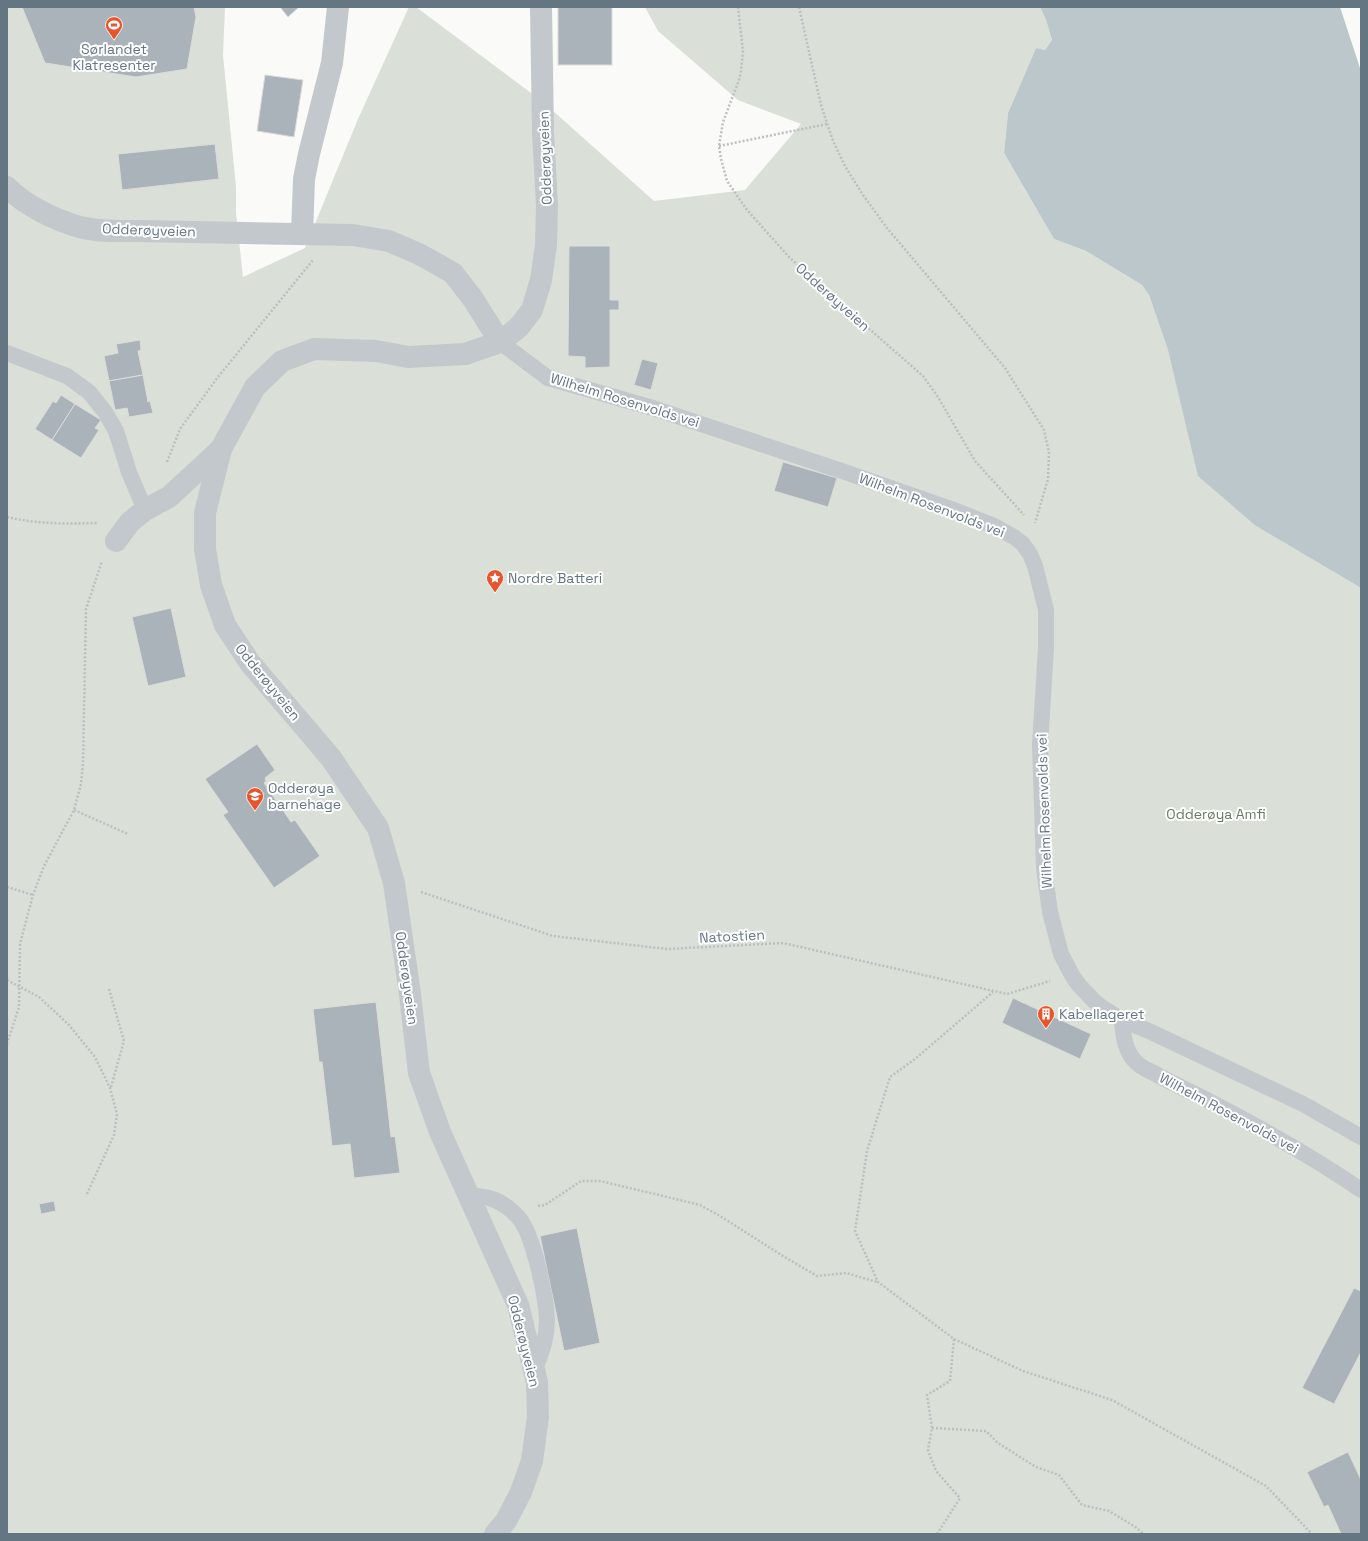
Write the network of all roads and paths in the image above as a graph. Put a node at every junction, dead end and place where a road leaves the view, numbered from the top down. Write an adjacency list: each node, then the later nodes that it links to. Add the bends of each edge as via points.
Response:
1 (338, 7): 8 (street, via 332,63 304,179)
2 (541, 7): 10 (street, Odderøyveien, via 546,245 541,280 532,310 519,328)
3 (738, 7): 6 (path, Odderøyveien, via 743,51 742,71 723,122)
4 (799, 7): 5 (path)
5 (827, 124): 6 (path); 6 (path, Odderøyveien, via 845,166 862,195 1005,368 1044,430 1049,453 1048,479 1034,526 975,461 923,376 789,257 747,210 727,181)
6 (719, 146)
7 (7, 187): 8 (street, Odderøyveien, via 31,205 81,227 140,231)
8 (302, 233): 9 (street, Odderøyveien)
9 (334, 234): 10 (street, Odderøyveien, via 389,241 453,273); 13 (path, via 218,377 180,429 161,477)
10 (500, 342): 12 (street, Odderøyveien, via 465,354 408,358 376,351 314,350 282,361 255,387); 22 (lane, Wilhelm Rosenvolds vei, via 548,378 679,416 954,510 994,526 1023,544 1035,566 1046,610 1040,745 1044,868 1050,912 1061,954)
11 (7, 353): 14 (lane, via 67,376 89,392 116,431 129,472)
12 (221, 449): 13 (street, Odderøyveien); 19 (street, Odderøyveien, via 205,513 205,549 211,585 224,625 250,663 331,758 378,828)
13 (169, 497): 14 (street, Odderøyveien)
14 (138, 516): 15 (path, via 65,524); 16 (street, Odderøyveien)
15 (7, 517)
16 (116, 541): 17 (path, via 102,561 86,608 83,762 81,784)
17 (74, 810): 18 (path); 21 (path, via 44,866)
18 (128, 834)
19 (394, 883): 26 (path, Natostien, via 553,936 667,949 783,943); 32 (street, Odderøyveien, via 419,1073 440,1132)
20 (7, 887): 21 (path)
21 (33, 895): 24 (path, via 20,944)
22 (1072, 975): 26 (path, Natostien, via 1007,994); 27 (lane, Wilhelm Rosenvolds vei, via 1094,1001)
23 (7, 980): 24 (path)
24 (19, 986): 28 (path, via 19,1007); 29 (path, via 39,997 69,1025 95,1057)
25 (109, 989): 29 (path, via 124,1041)
26 (994, 992): 35 (path, via 890,1077 866,1151 855,1232)
27 (1122, 1020): 30 (lane, Wilhelm Rosenvolds vei, via 1303,1104); 31 (lane, Wilhelm Rosenvolds vei, via 1123,1038 1138,1065 1277,1136)
28 (7, 1044)
29 (110, 1088): 33 (path, via 117,1114 114,1135)
30 (1361, 1137)
31 (1361, 1190)
32 (468, 1195): 34 (lane, via 492,1198); 37 (street, Odderøyveien, via 518,1305)
33 (86, 1196)
34 (508, 1209): 35 (path, via 545,1205 581,1181 600,1181 700,1205 817,1276 846,1273); 37 (lane, via 520,1218 526,1230 533,1248 544,1297 547,1321 544,1345)
35 (878, 1282): 36 (path)
36 (954, 1339): 38 (path, via 950,1381 927,1395); 42 (path, via 1024,1371 1112,1400 1266,1486)
37 (534, 1370): 39 (street, Odderøyveien, via 538,1417 532,1461 521,1492 506,1521)
38 (932, 1428): 40 (path, via 928,1450 936,1471 960,1498); 41 (path, via 986,1431 998,1443 1036,1467 1059,1475 1082,1505 1110,1511)
39 (495, 1534)
40 (937, 1534)
41 (1143, 1534)
42 (1312, 1534)

